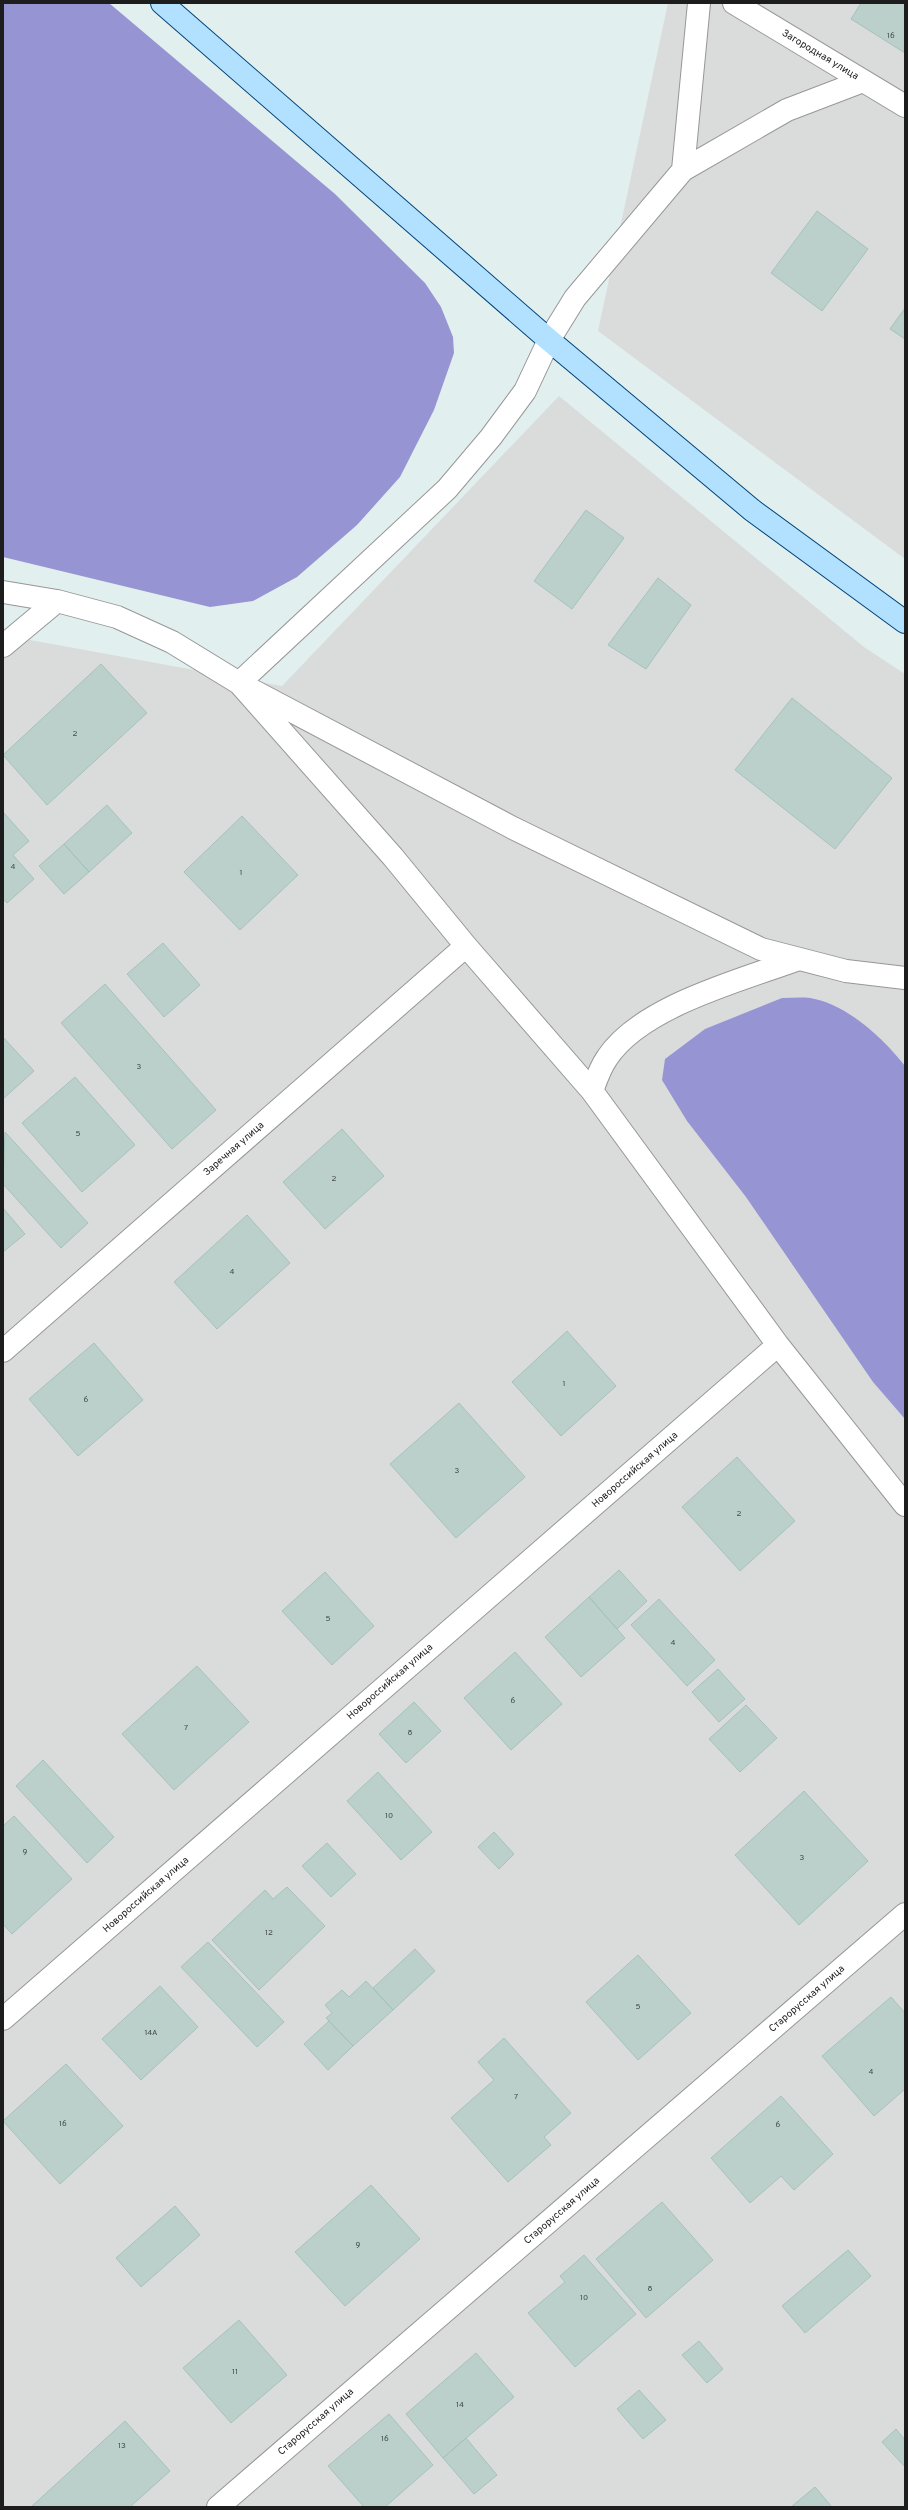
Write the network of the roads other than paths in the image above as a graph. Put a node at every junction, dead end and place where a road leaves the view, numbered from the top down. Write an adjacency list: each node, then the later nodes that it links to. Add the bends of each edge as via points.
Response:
1 (162, 3): 7 (street)
2 (699, 3): 6 (street)
3 (734, 3): 4 (street, Загородная улица)
4 (863, 81): 5 (street, Загородная улица); 6 (street, via 787,110)
5 (905, 106)
6 (682, 170): 7 (street, via 575,298)
7 (550, 340): 10 (street, via 752,510); 12 (street, via 525,391 491,437 447,489)
8 (3, 592): 9 (street)
9 (57, 601): 11 (street); 12 (street, via 117,617 172,642)
10 (905, 622)
11 (3, 646)
12 (239, 683): 13 (street, via 393,857); 14 (street, via 513,828 762,949)
13 (466, 946): 16 (street); 18 (street, Заречная улица)
14 (799, 959): 15 (street, via 846,971); 16 (street, via 685,1000 635,1029 607,1058)
15 (905, 978)
16 (592, 1091): 17 (street)
17 (778, 1346): 19 (street); 21 (street, Новороссийская улица)
18 (3, 1351)
19 (905, 1505)
20 (905, 1914): 22 (street, Старорусская улица)
21 (3, 2019)
22 (218, 2507)

